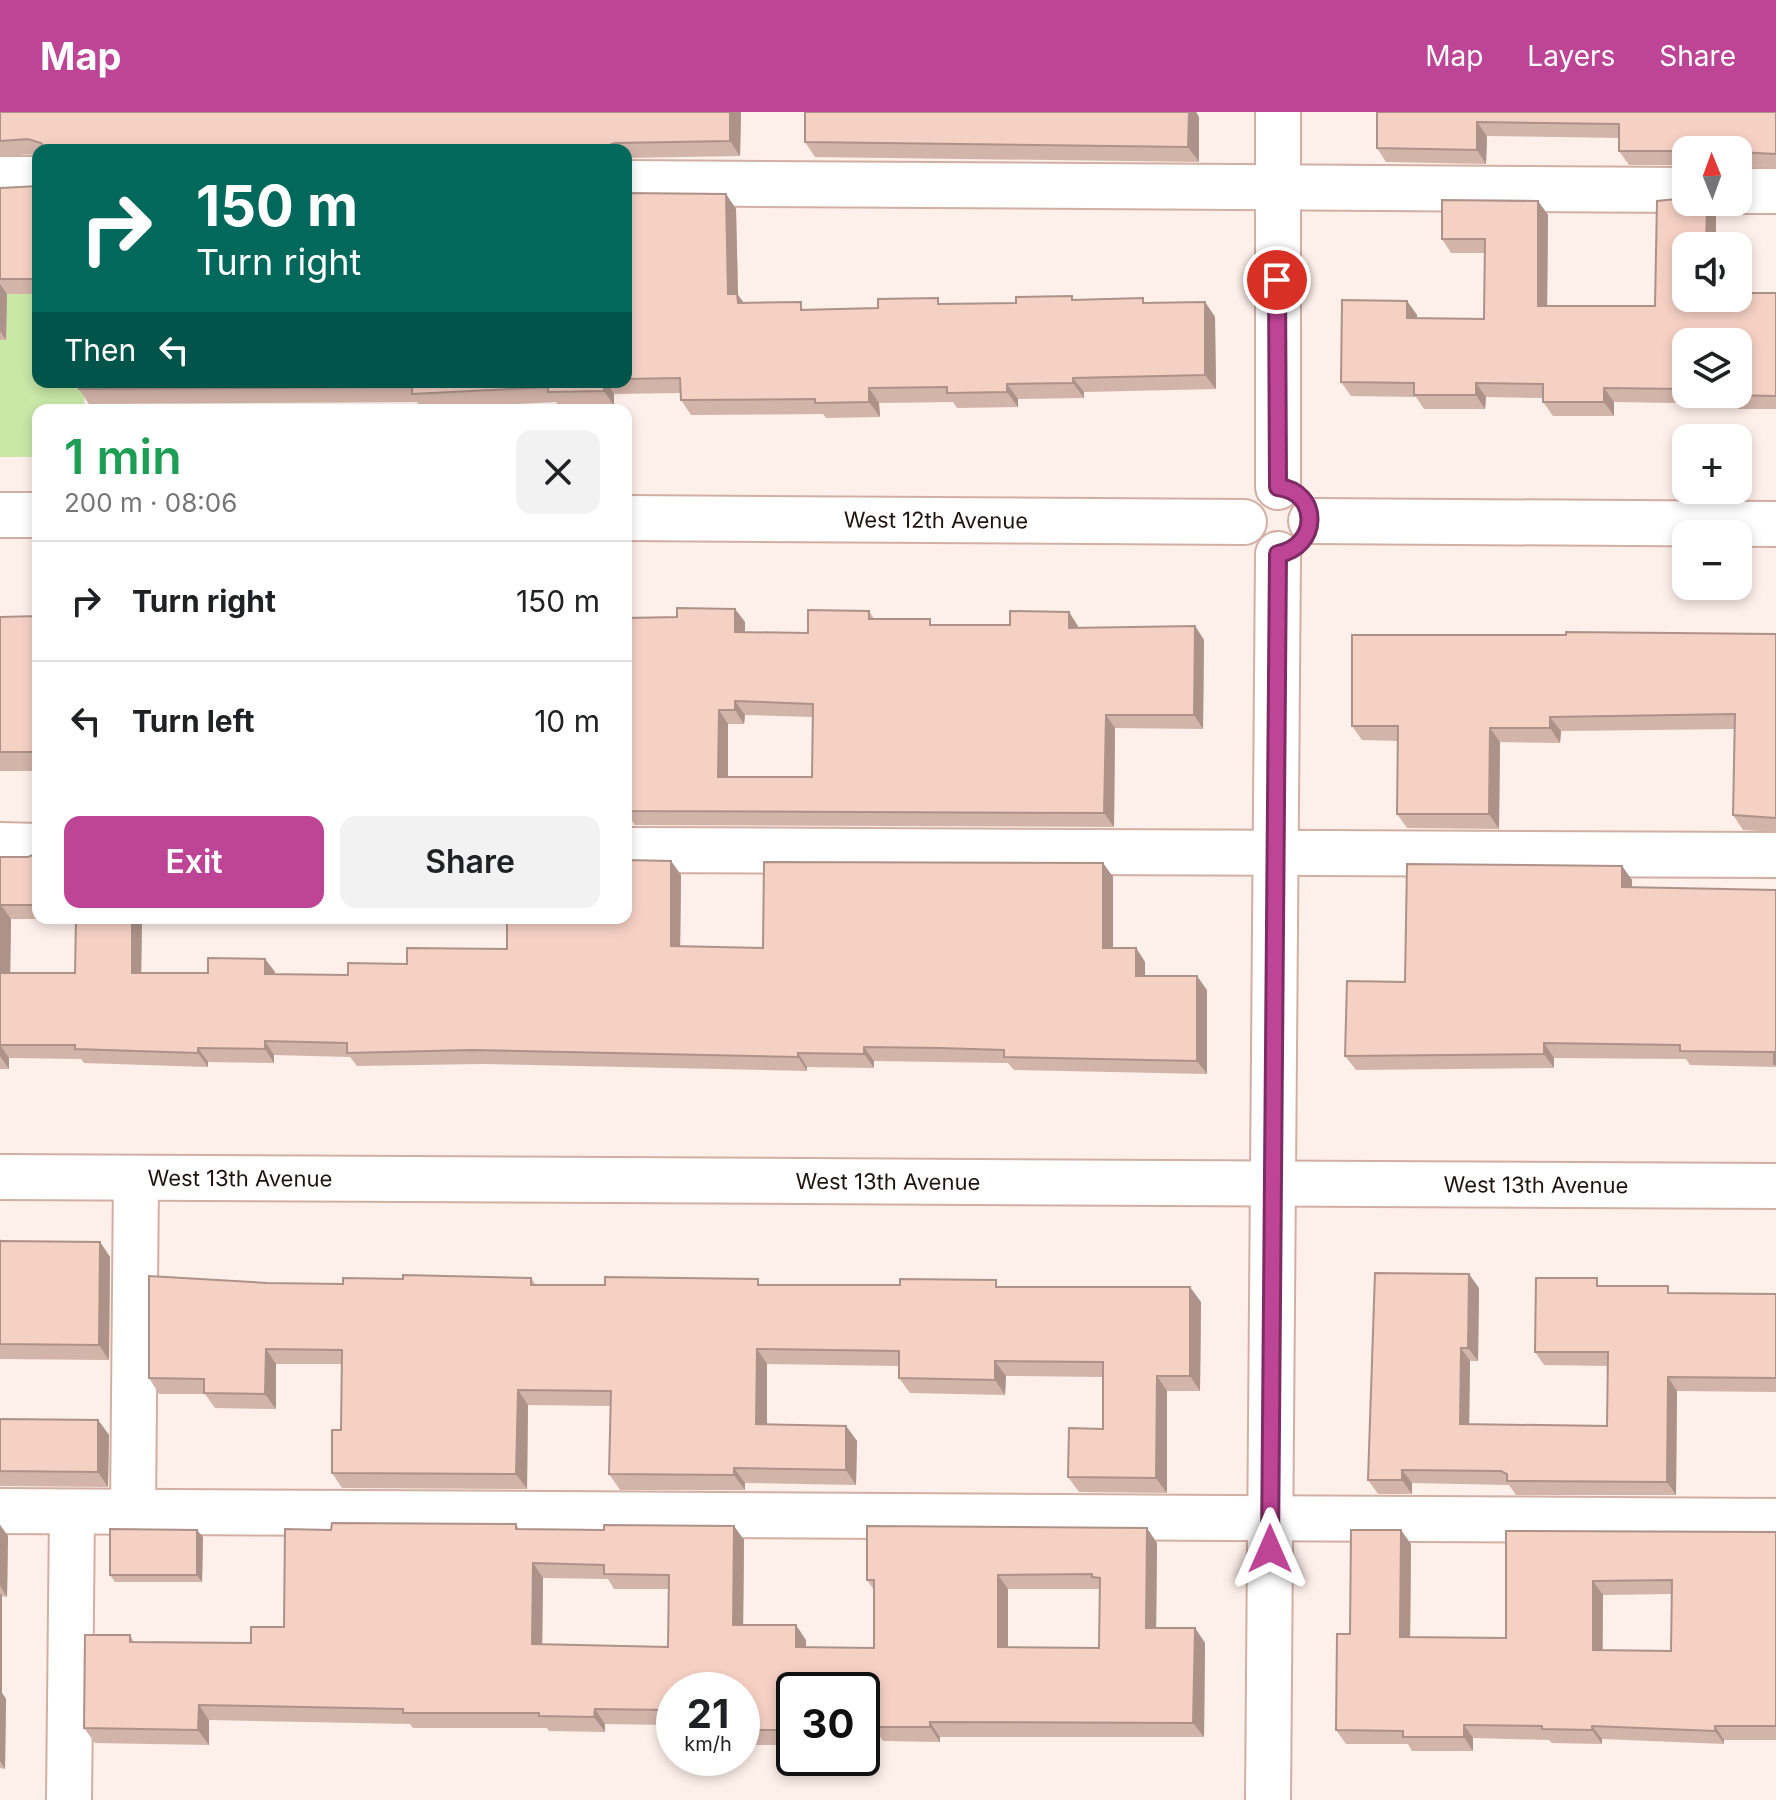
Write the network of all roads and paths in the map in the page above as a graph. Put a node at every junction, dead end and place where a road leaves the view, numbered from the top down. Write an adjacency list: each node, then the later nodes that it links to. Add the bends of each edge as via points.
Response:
1 (1278, 112): 5 (street)
2 (0, 179): 3 (street)
3 (32, 179)
4 (632, 183): 5 (street)
5 (1277, 187): 6 (street); 9 (street)
6 (1672, 190)
7 (1752, 191): 8 (street)
8 (1776, 191)
9 (1278, 487): 13 (street, via 1289,488 1305,501); 14 (street, via 1257,493)
10 (0, 515): 11 (street)
11 (32, 515)
12 (632, 518): 14 (street, West 12th Avenue)
13 (1311, 521): 15 (street); 16 (street, via 1297,547)
14 (1244, 522): 16 (street, via 1251,541)
15 (1776, 524)
16 (1278, 554): 20 (street)
17 (0, 845): 18 (street)
18 (32, 846)
19 (632, 850): 20 (street)
20 (1275, 855): 21 (street); 24 (street)
21 (1776, 855)
22 (0, 1177): 23 (street, West 13th Avenue)
23 (136, 1178): 24 (street, West 13th Avenue); 28 (street)
24 (1273, 1184): 25 (street, West 13th Avenue); 29 (street)
25 (1776, 1186)
26 (0, 1511): 27 (street)
27 (72, 1512): 28 (street); 31 (street)
28 (133, 1512): 29 (street)
29 (1270, 1519): 30 (street); 32 (street)
30 (1776, 1521)
31 (69, 1800)
32 (1268, 1800)

